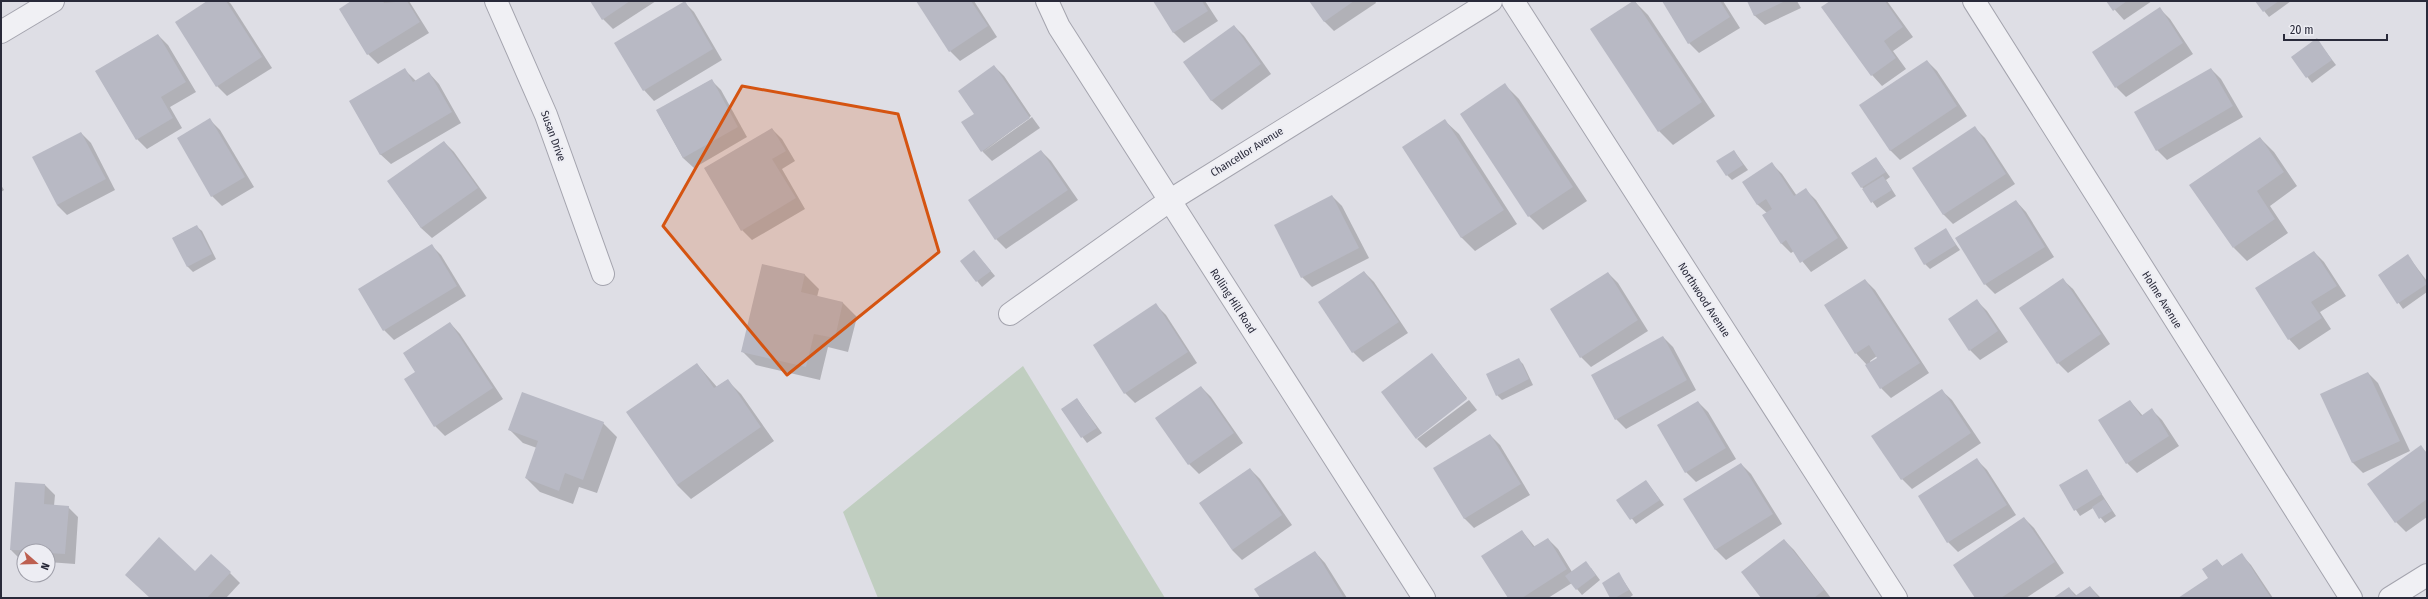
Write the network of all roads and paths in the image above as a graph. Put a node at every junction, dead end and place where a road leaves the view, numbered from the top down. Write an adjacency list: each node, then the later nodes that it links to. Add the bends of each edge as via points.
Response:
1 (53, 1): 7 (street)
2 (496, 1): 9 (street, Susan Drive, via 546,115)
3 (1047, 1): 8 (street, Rolling Hill Road, via 1059,28)
4 (1491, 1): 8 (street, Chancellor Avenue)
5 (1513, 1): 13 (street, Northwood Avenue)
6 (1974, 1): 14 (street, Holme Avenue)
7 (1, 32)
8 (1169, 201): 10 (street, Chancellor Avenue); 12 (street, Rolling Hill Road)
9 (603, 274)
10 (1010, 314)
11 (2427, 575): 15 (street)
12 (1424, 598)
13 (1896, 598)
14 (2350, 598)
15 (2390, 598)

